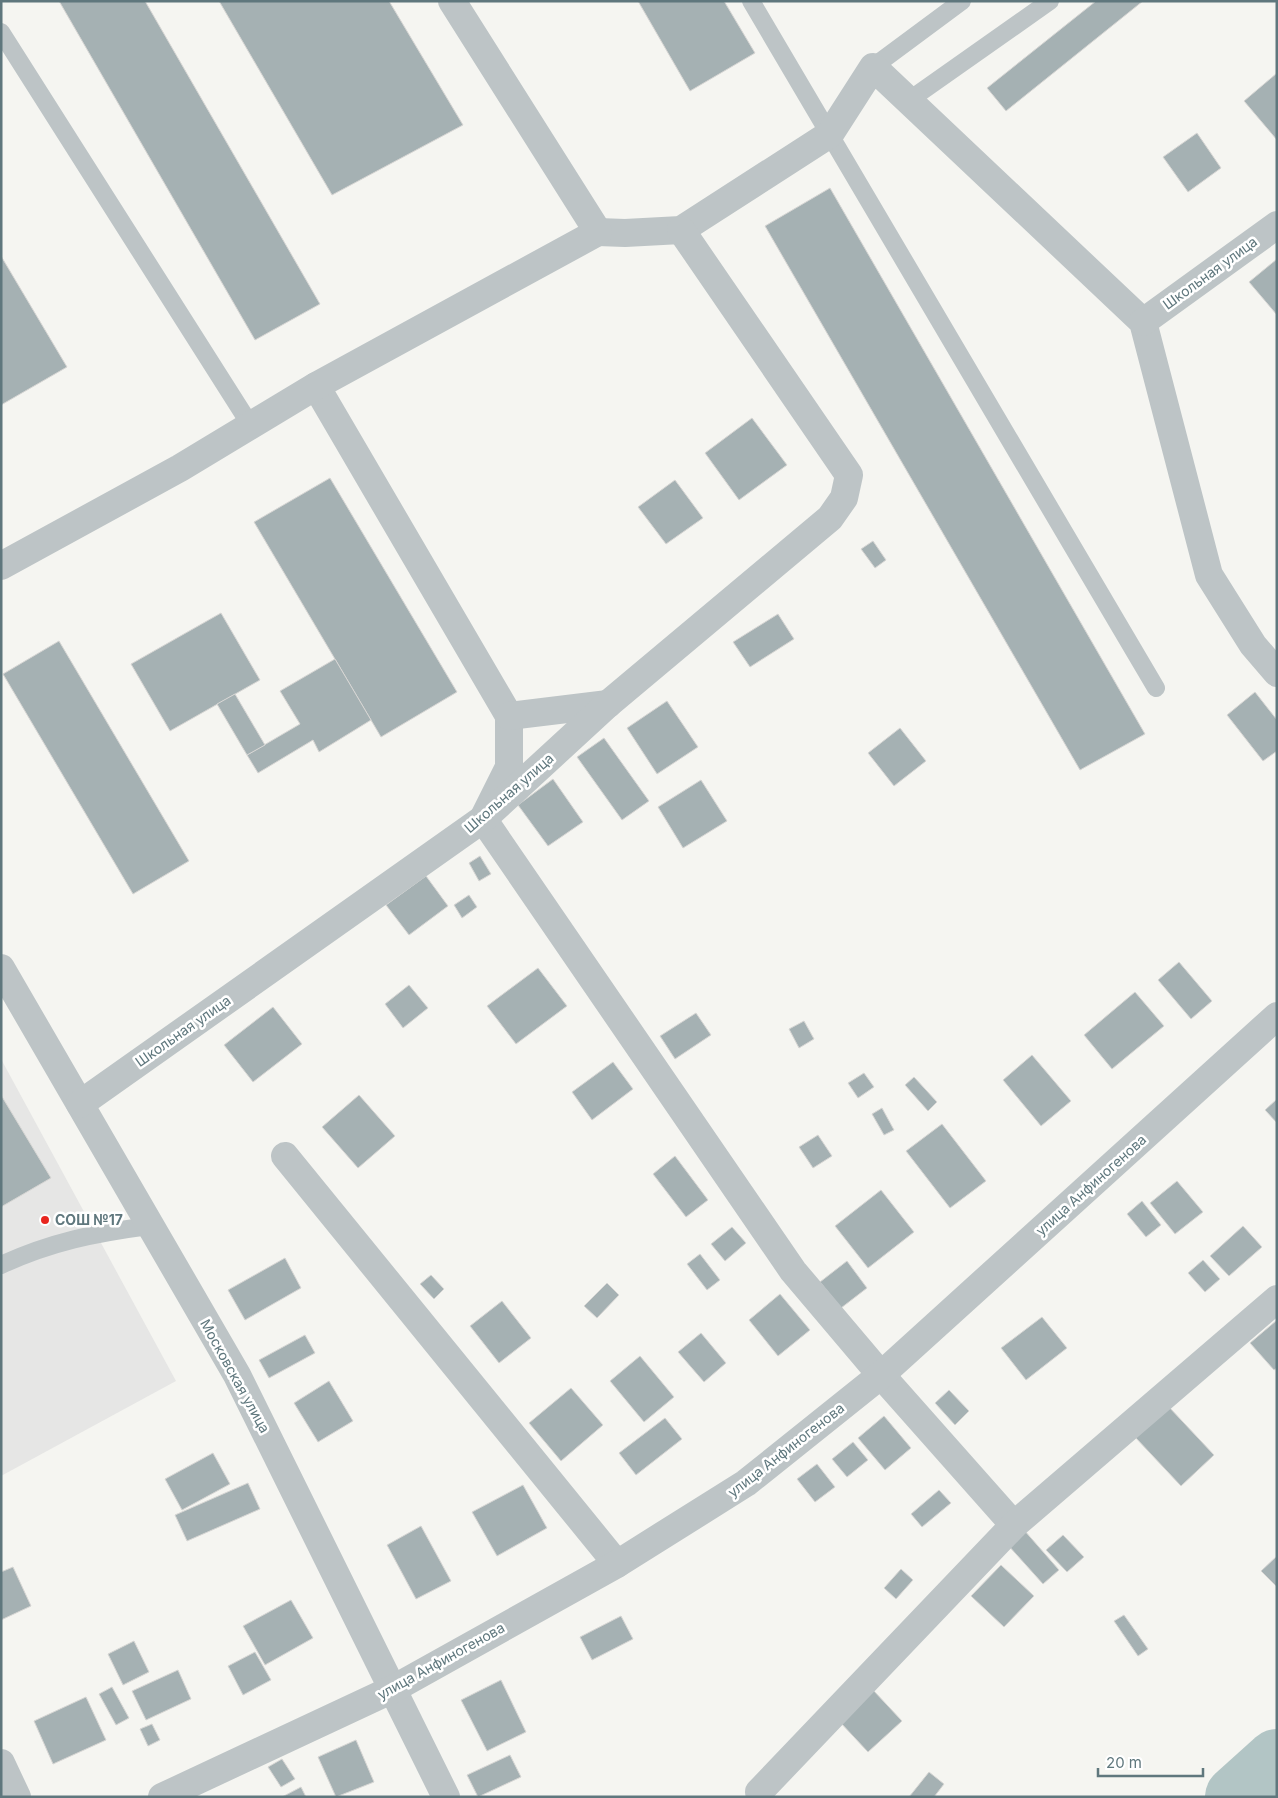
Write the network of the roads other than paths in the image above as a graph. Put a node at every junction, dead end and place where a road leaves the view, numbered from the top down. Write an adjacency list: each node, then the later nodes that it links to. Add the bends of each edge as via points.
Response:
1 (452, 1): 11 (street)
2 (751, 1): 8 (lane)
3 (962, 1): 6 (lane)
4 (1050, 1): 7 (lane)
5 (1, 32): 14 (lane)
6 (872, 67): 7 (street); 8 (street)
7 (908, 101): 12 (street)
8 (830, 134): 10 (street); 17 (lane)
9 (1277, 225): 12 (street, Школьная улица)
10 (681, 230): 11 (street); 18 (street, Школьная улица, via 849,475 844,498 830,518)
11 (598, 232): 13 (street)
12 (1143, 322): 16 (street, via 1209,575 1253,645)
13 (316, 386): 14 (street); 19 (street)
14 (251, 426): 15 (street)
15 (1, 566)
16 (1277, 673)
17 (1156, 688)
18 (608, 704): 19 (street); 20 (street, Школьная улица)
19 (509, 716): 20 (street, via 509,767)
20 (483, 819): 23 (street, Школьная улица); 28 (street, via 793,1271)
21 (1, 968): 23 (street, Московская улица)
22 (1277, 1016): 28 (street, улица Анфиногенова)
23 (80, 1104): 25 (street, Московская улица)
24 (285, 1156): 30 (street)
25 (149, 1226): 26 (lane, via 95,1233 34,1250); 31 (street, Московская улица, via 237,1375)
26 (1, 1265)
27 (1277, 1299): 29 (street)
28 (881, 1375): 29 (street); 30 (street, улица Анфиногенова, via 746,1483)
29 (1014, 1525): 33 (street)
30 (617, 1564): 31 (street, улица Анфиногенова)
31 (393, 1689): 35 (street, улица Анфиногенова); 36 (street, Московская улица)
32 (1, 1763): 34 (street)
33 (759, 1792)
34 (16, 1797)
35 (162, 1797)
36 (446, 1797)

